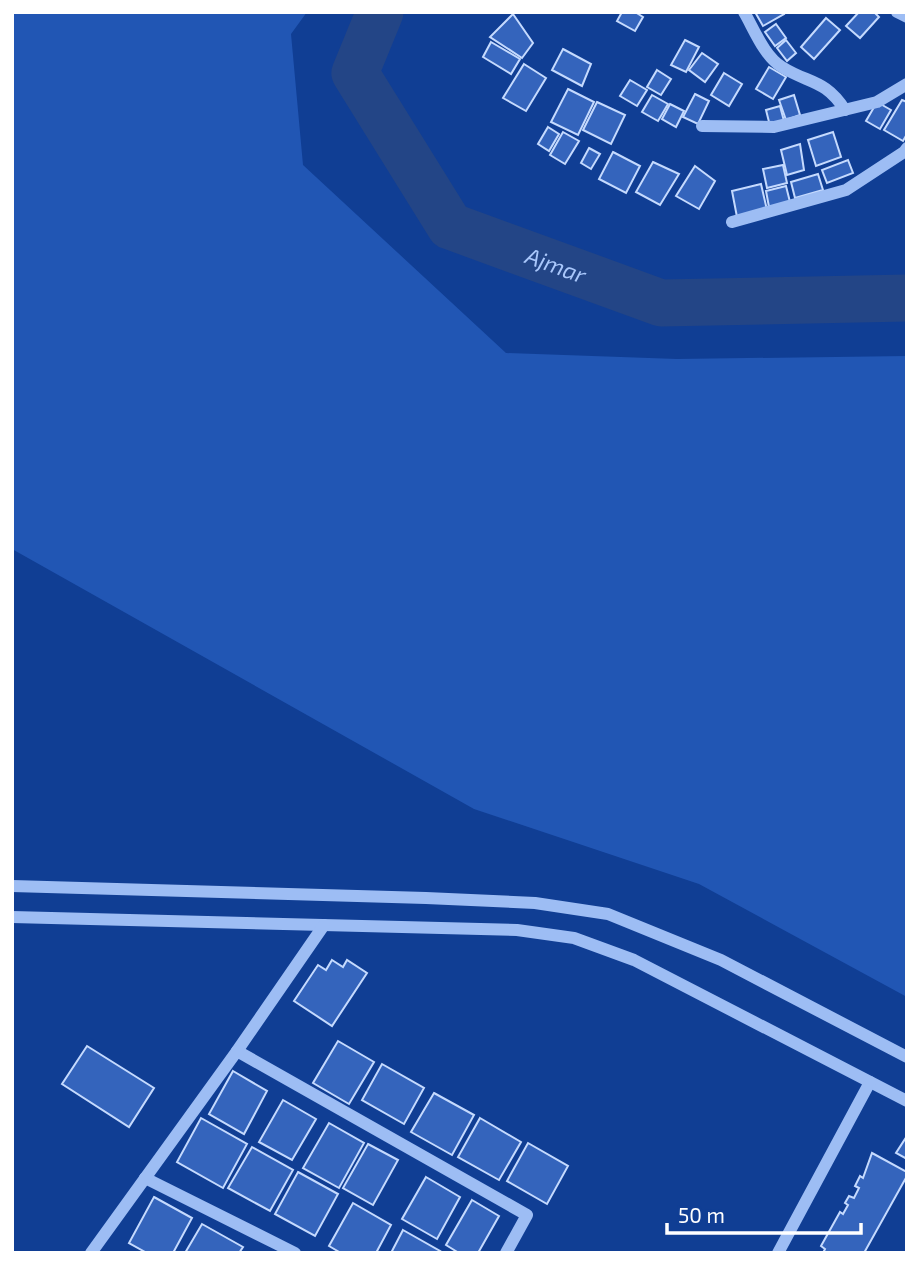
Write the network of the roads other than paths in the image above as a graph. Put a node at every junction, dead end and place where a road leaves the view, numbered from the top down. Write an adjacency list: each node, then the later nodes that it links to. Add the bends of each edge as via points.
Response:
1 (744, 12): 5 (street, via 771,58 835,94)
2 (897, 12): 3 (street)
3 (907, 17)
4 (907, 84): 5 (street, via 877,102)
5 (845, 110): 6 (street, via 774,127)
6 (702, 126)
7 (907, 148): 8 (street, via 846,190)
8 (732, 222)
9 (12, 886): 13 (street, via 535,903 608,914 720,960)
10 (12, 917): 11 (street)
11 (324, 925): 12 (street); 14 (street, via 517,930 574,938 634,960)
12 (237, 1051): 16 (street); 19 (street, via 527,1216)
13 (907, 1057)
14 (870, 1082): 15 (street); 20 (street)
15 (907, 1101)
16 (145, 1178): 17 (street); 18 (street)
17 (92, 1253)
18 (295, 1253)
19 (506, 1253)
20 (778, 1253)

